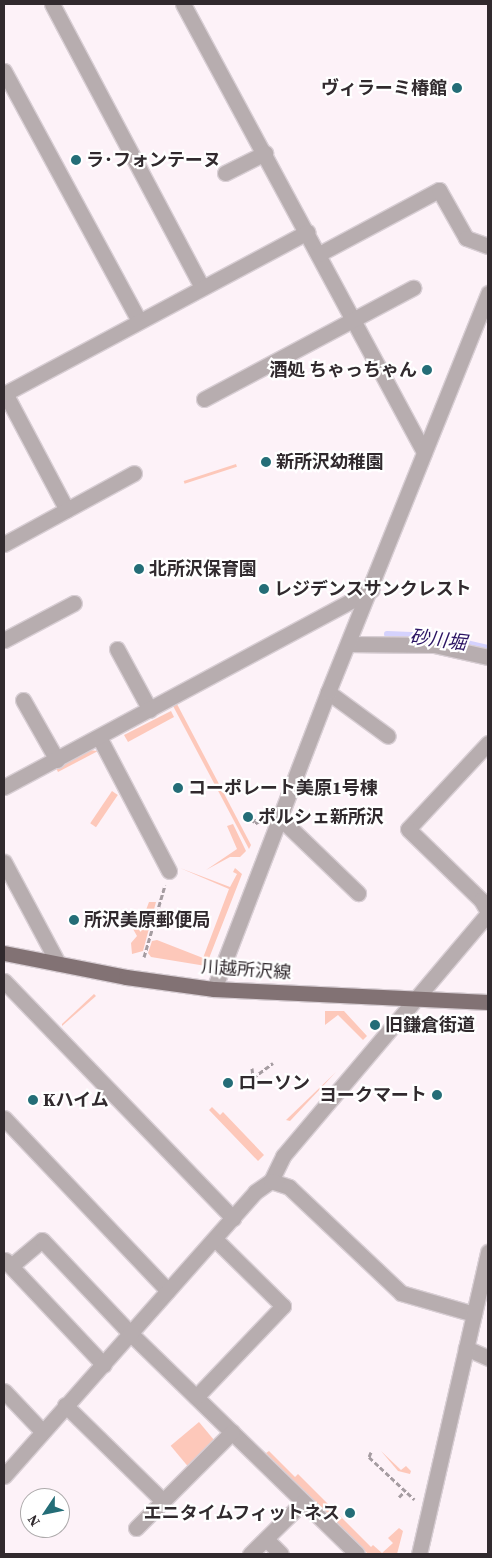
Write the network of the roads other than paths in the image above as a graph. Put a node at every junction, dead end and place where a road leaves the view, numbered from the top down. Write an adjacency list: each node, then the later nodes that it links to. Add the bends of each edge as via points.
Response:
1 (52, 4): 9 (street)
2 (183, 4): 4 (street)
3 (4, 70): 13 (street)
4 (264, 153): 5 (street); 6 (street)
5 (224, 173)
6 (307, 232): 8 (street); 9 (street)
7 (488, 246): 8 (street, via 466,238 439,190)
8 (318, 254): 12 (street)
9 (202, 287): 13 (street)
10 (413, 288): 12 (street)
11 (488, 293): 14 (street)
12 (354, 320): 16 (street); 17 (street)
13 (139, 321): 15 (street)
14 (483, 321): 17 (street)
15 (4, 393): 19 (street)
16 (204, 399)
17 (424, 452): 21 (street)
18 (134, 473): 19 (street)
19 (67, 510): 20 (street)
20 (4, 544)
21 (371, 590): 24 (street); 29 (street)
22 (74, 603): 23 (street)
23 (4, 640)
24 (348, 644): 26 (street, via 434,645); 27 (street)
25 (117, 649): 29 (street)
26 (488, 657)
27 (328, 692): 30 (street); 35 (street)
28 (23, 700): 33 (street)
29 (150, 710): 31 (street)
30 (388, 736)
31 (99, 737): 33 (street); 37 (street)
32 (488, 743): 39 (street, via 408,829 480,900)
33 (57, 760): 34 (street)
34 (4, 787)
35 (281, 819): 38 (street); 43 (street)
36 (4, 862): 41 (street)
37 (169, 871)
38 (358, 893)
39 (488, 913): 44 (street)
40 (4, 953): 41 (main road, 川越所沢線)
41 (58, 963): 43 (main road, 川越所沢線, via 126,977)
42 (4, 981): 48 (street)
43 (214, 989): 44 (main road, 川越所沢線)
44 (417, 998): 45 (main road, 川越所沢線); 47 (street, via 283,1156)
45 (488, 1002)
46 (4, 1118): 52 (street)
47 (271, 1181): 48 (street, via 255,1192); 53 (street, via 289,1187 401,1293)
48 (233, 1218): 49 (street)
49 (215, 1239): 52 (street); 59 (street, via 283,1306)
50 (488, 1252): 53 (street)
51 (7, 1263): 54 (street, via 42,1240); 57 (street)
52 (168, 1291): 54 (street)
53 (474, 1314): 55 (street)
54 (131, 1334): 57 (street); 59 (street)
55 (466, 1348): 56 (street); 71 (street)
56 (488, 1358)
57 (104, 1365): 60 (street)
58 (4, 1391): 61 (street)
59 (196, 1397): 62 (street)
60 (65, 1405): 61 (street); 64 (street)
61 (42, 1431): 63 (street)
62 (232, 1432): 64 (street); 65 (street)
63 (4, 1476)
64 (162, 1502): 66 (street)
65 (303, 1502): 67 (street); 70 (street)
66 (136, 1528)
67 (266, 1539): 68 (street); 69 (street)
68 (250, 1554)
69 (281, 1554)
70 (357, 1554)
71 (419, 1554)

